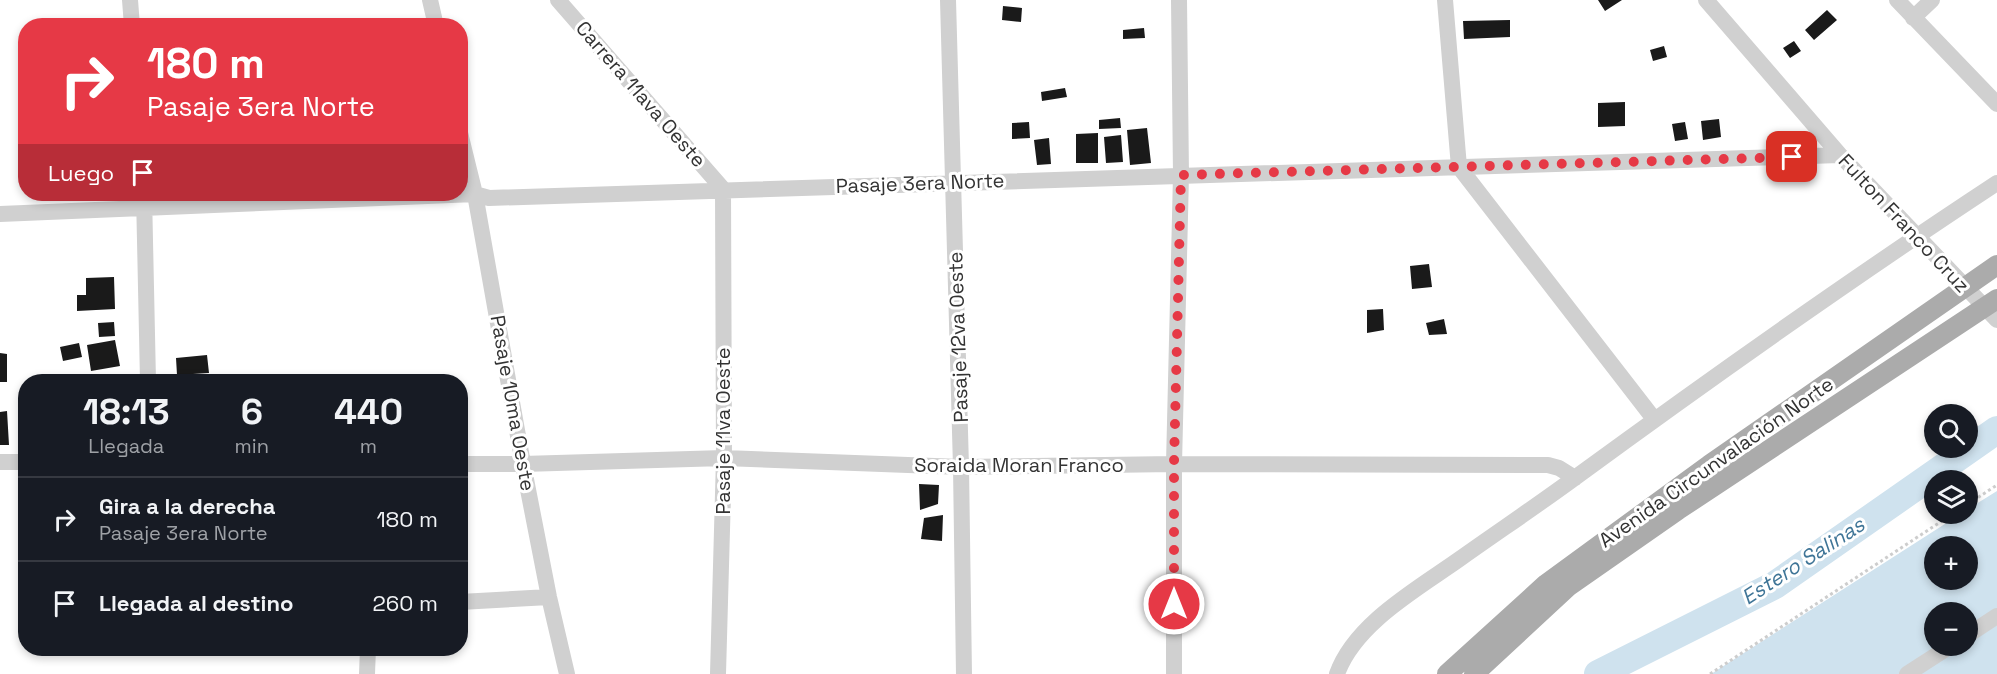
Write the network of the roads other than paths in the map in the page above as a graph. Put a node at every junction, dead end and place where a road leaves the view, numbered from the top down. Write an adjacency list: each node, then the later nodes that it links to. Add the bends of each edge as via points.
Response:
1 (130, 0): 10 (street)
2 (430, 0): 11 (street)
3 (558, 0): 20 (street, Carrera 11ava Oeste)
4 (948, 0): 18 (street, Pasaje 12va Oeste)
5 (1179, 0): 17 (street)
6 (1445, 0): 16 (street)
7 (1706, 0): 14 (street, Fulton Franco Cruz)
8 (1897, 0): 12 (street)
9 (1932, 0): 12 (street)
10 (131, 18)
11 (434, 18)
12 (1912, 18): 13 (street)
13 (1997, 104)
14 (1840, 155): 16 (street, Pasaje 3era Norte); 25 (street, Fulton Franco Cruz)
15 (468, 166): 22 (street, Pasaje 10ma Oeste)
16 (1459, 167): 17 (street, Pasaje 3era Norte); 30 (street)
17 (1181, 175): 18 (street, Pasaje 3era Norte); 36 (street)
18 (954, 182): 20 (street, Pasaje 3era Norte); 37 (street, Pasaje 12va Oeste)
19 (1997, 183): 25 (street)
20 (723, 189): 22 (street, Pasaje 3era Norte, via 489,198); 31 (street, Pasaje 11va Oeste)
21 (468, 194): 22 (street, Pasaje 3era Norte)
22 (475, 194): 35 (street, Pasaje 10ma Oeste)
23 (144, 201): 24 (street, Pasaje 3era Norte); 29 (street)
24 (0, 214)
25 (1916, 236): 27 (street, Fulton Franco Cruz); 30 (street)
26 (1997, 266): 27 (main road, Avenida Circunvalación Norte)
27 (1964, 288): 28 (street, Fulton Franco Cruz); 39 (main road, Avenida Circunvalación Norte, via 1708,465)
28 (1993, 309): 39 (main road, Avenida Circunvalación Norte, via 1678,510)
29 (148, 374)
30 (1654, 419): 38 (street)
31 (724, 458): 35 (street, Soraida Moran Franco); 37 (street, Soraida Moran Franco); 48 (street, Pasaje 11va Oeste)
32 (0, 462): 33 (street)
33 (18, 462)
34 (468, 464): 35 (street, Soraida Moran Franco)
35 (523, 464): 40 (street, Pasaje 10ma Oeste)
36 (1174, 464): 37 (street, Soraida Moran Franco); 38 (street, Soraida Moran Franco, via 1548,465); 50 (street)
37 (961, 467): 49 (street, Pasaje 12va Oeste)
38 (1575, 478): 51 (street, via 1389,608 1362,635)
39 (1621, 540): 52 (main road, Avenida Circunvalación Norte, via 1546,584); 53 (main road, Avenida Circunvalación Norte)
40 (549, 597): 41 (street); 47 (street, Pasaje 10ma Oeste)
41 (468, 602)
42 (1997, 616): 43 (street)
43 (1978, 628)
44 (368, 656): 46 (street)
45 (1935, 656): 54 (street)
46 (367, 674)
47 (567, 674)
48 (718, 674)
49 (964, 674)
50 (1174, 674)
51 (1337, 674)
52 (1447, 674)
53 (1474, 674)
54 (1907, 674)

